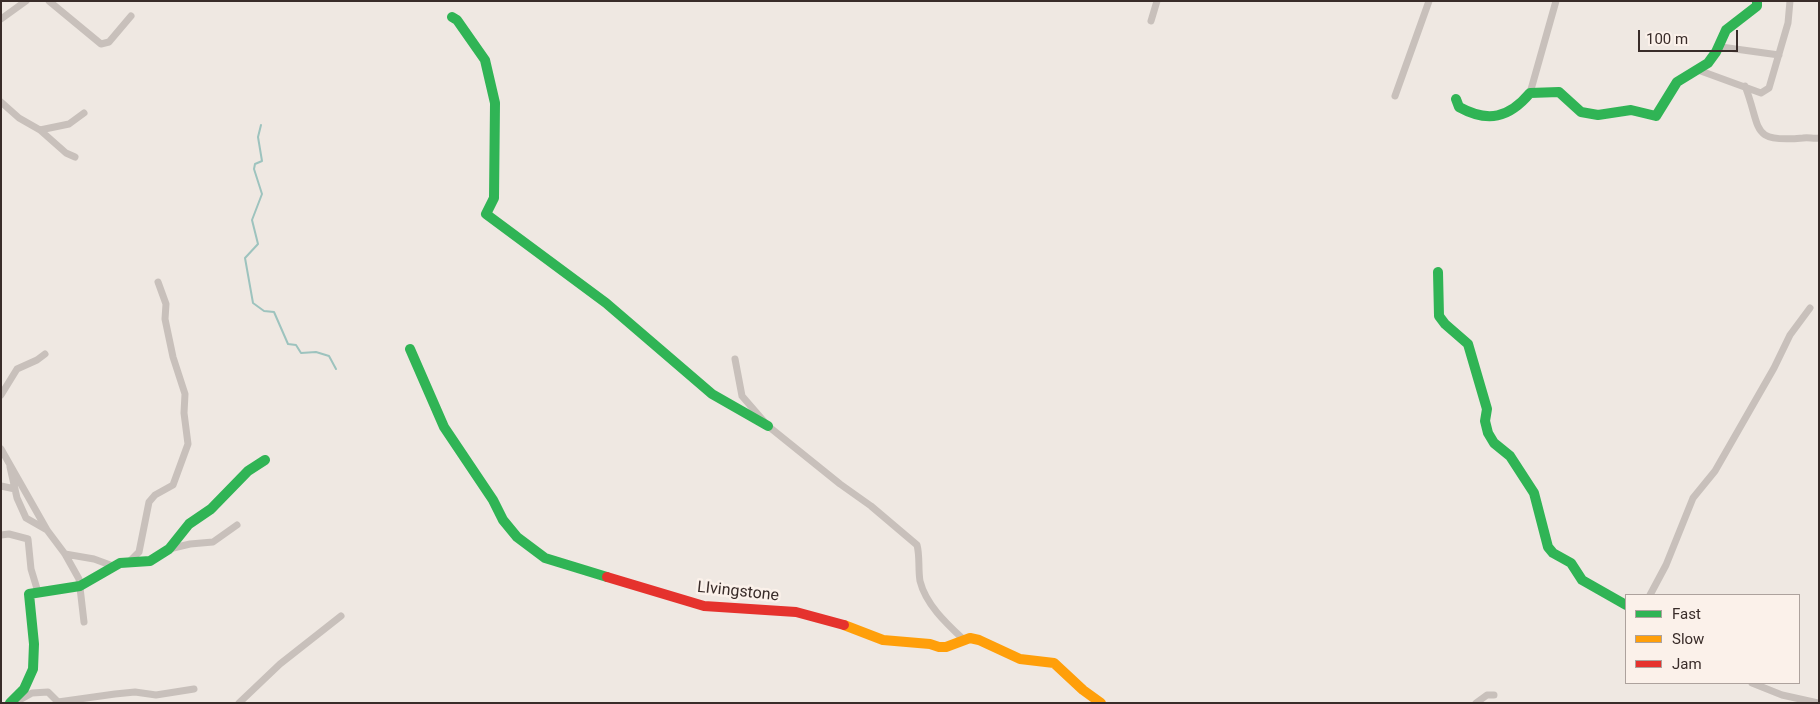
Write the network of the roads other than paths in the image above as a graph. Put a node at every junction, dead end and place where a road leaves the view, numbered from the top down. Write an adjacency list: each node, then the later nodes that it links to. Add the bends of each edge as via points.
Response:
1 (26, 1): 10 (street)
2 (48, 1): 8 (street, via 101,44 109,42)
3 (1156, 1): 11 (street)
4 (1429, 1): 17 (street)
5 (1556, 1): 16 (street)
6 (1757, 1): 12 (street, via 1756,6 1723,34)
7 (1790, 1): 13 (street)
8 (131, 16)
9 (452, 17): 31 (street, via 485,60 495,103 494,198 486,214 606,303 712,394)
10 (1, 19)
11 (1150, 21)
12 (1720, 48): 13 (street); 14 (street, via 1710,62)
13 (1779, 55): 15 (street, via 1766,91 1761,93)
14 (1698, 70): 15 (street); 16 (street, via 1672,88 1656,116 1623,110 1598,115 1582,112 1559,92)
15 (1745, 86): 22 (street, via 1763,135 1791,141)
16 (1530, 93): 18 (street, via 1508,114 1490,118 1464,111)
17 (1395, 96)
18 (1456, 99)
19 (1, 102): 21 (street)
20 (84, 113): 21 (street, via 69,124)
21 (40, 130): 23 (street)
22 (1819, 138)
23 (75, 157)
24 (1438, 272): 47 (street, via 1439,316 1468,344 1487,408 1484,421 1488,433 1494,443 1510,456 1534,493 1548,547 1571,563 1582,580)
25 (158, 282): 42 (street, via 166,304 165,319 173,357 185,394 188,444 173,485 149,502 139,552)
26 (1810, 308): 46 (street, via 1790,335 1715,471 1693,498)
27 (410, 349): 50 (street, LIvingstone, via 444,427 503,520 517,537 545,558 704,606 796,612 837,622 893,642 938,647)
28 (44, 354): 30 (street, via 17,369)
29 (735, 359): 31 (street, via 742,396)
30 (1, 395)
31 (768, 426): 50 (street, via 917,545 920,581 927,598)
32 (1, 449): 33 (street)
33 (8, 459): 36 (street); 38 (street)
34 (265, 460): 40 (street, via 248,471 211,509 189,524)
35 (1, 486): 36 (street)
36 (15, 489): 38 (street, via 26,518)
37 (237, 525): 40 (street, via 213,542)
38 (47, 530): 41 (street)
39 (1, 535): 45 (street, via 28,539 31,569)
40 (169, 549): 42 (street, via 150,561)
41 (65, 554): 43 (street); 44 (street)
42 (129, 562): 43 (street)
43 (113, 566): 44 (street)
44 (80, 586): 45 (street); 49 (street)
45 (38, 592): 55 (street, via 28,597 35,650 32,672 25,688)
46 (1651, 594)
47 (1625, 604)
48 (341, 616): 56 (street, via 280,664)
49 (84, 622)
50 (964, 640): 57 (street, LIvingstone, via 979,640 1027,661 1054,664)
51 (1754, 684): 54 (street)
52 (194, 689): 55 (street, via 156,695 136,692 115,694 58,702 48,692 32,693)
53 (1494, 695): 58 (street, via 1487,695)
54 (1782, 695): 59 (street); 60 (street)
55 (11, 703)
56 (238, 703)
57 (1101, 703)
58 (1476, 703)
59 (1778, 703)
60 (1818, 703)

